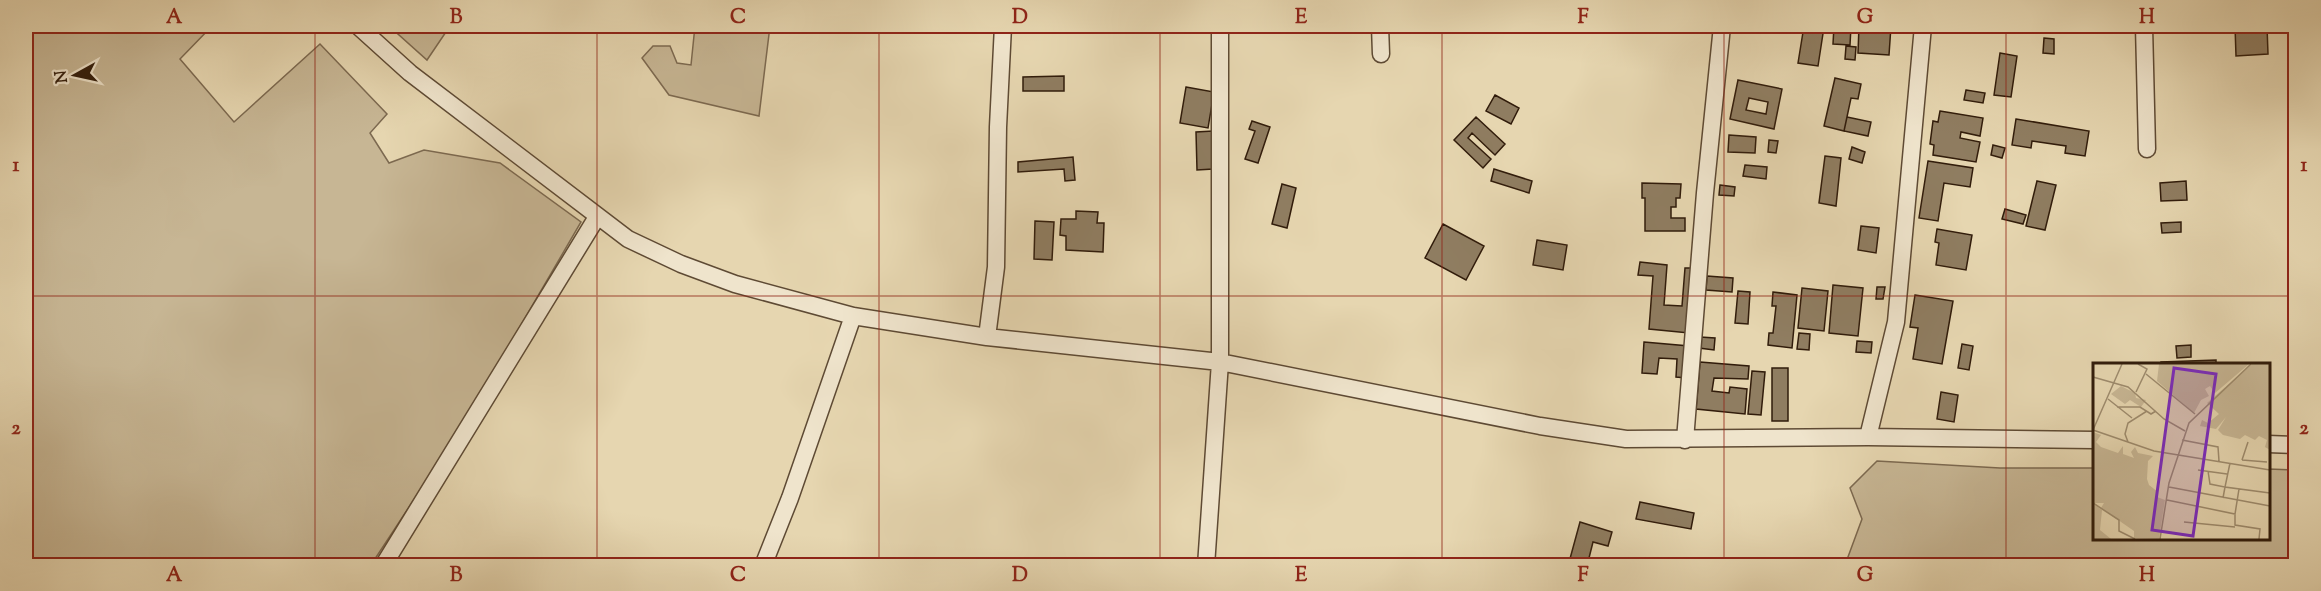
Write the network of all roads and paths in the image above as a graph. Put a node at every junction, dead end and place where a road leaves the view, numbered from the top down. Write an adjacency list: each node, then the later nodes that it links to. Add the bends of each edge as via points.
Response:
1 (358, 26): 10 (street, via 410,73)
2 (1003, 26): 12 (street, via 996,267)
3 (1220, 26): 13 (street)
4 (1380, 26): 8 (street)
5 (1722, 26): 15 (street)
6 (1923, 26): 14 (street, via 1896,322)
7 (2144, 26): 9 (street)
8 (1381, 54)
9 (2147, 149)
10 (597, 217): 11 (street, via 628,238 681,264 735,284); 19 (street)
11 (852, 316): 12 (street); 20 (street)
12 (987, 337): 13 (street)
13 (1220, 362): 15 (street, via 1583,434); 21 (street)
14 (1868, 437): 15 (street); 16 (street)
15 (1685, 440)
16 (2093, 440)
17 (2270, 444): 18 (street)
18 (2295, 445)
19 (383, 566)
20 (763, 566)
21 (1206, 566)

